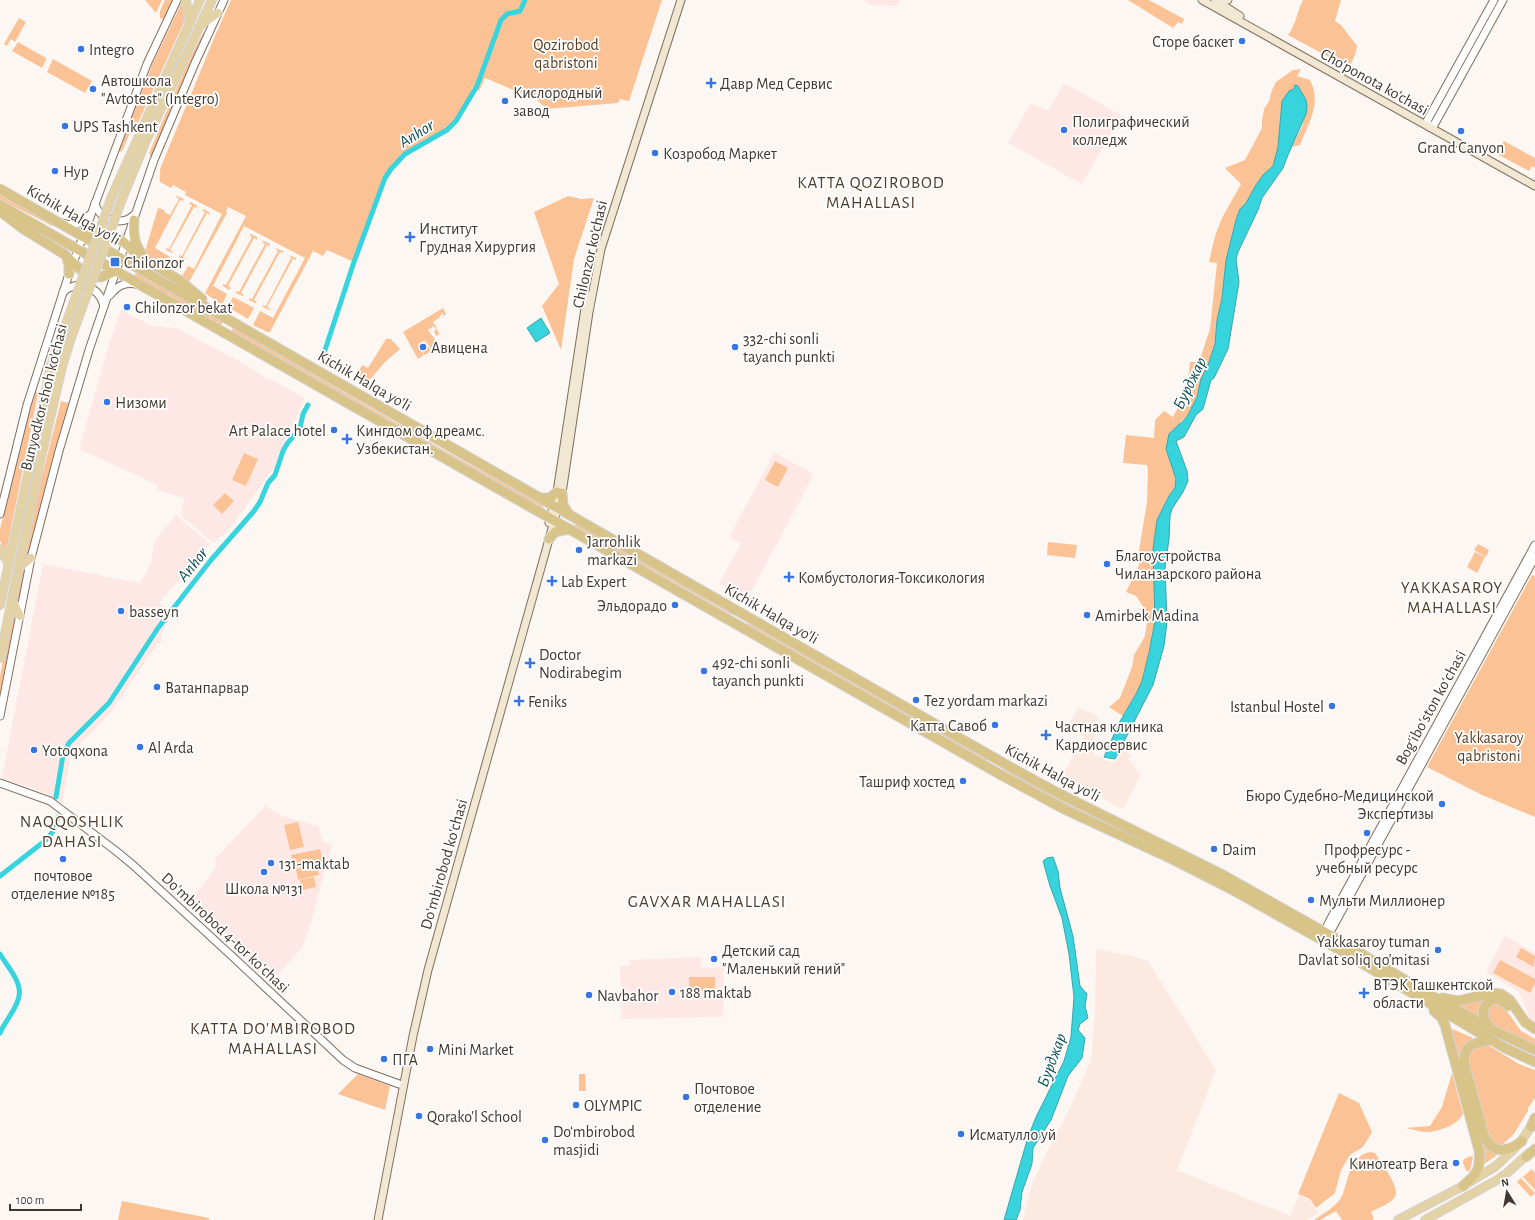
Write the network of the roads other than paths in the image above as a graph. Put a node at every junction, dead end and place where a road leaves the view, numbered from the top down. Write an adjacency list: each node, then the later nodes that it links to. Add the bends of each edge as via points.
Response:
1 (177, 0): 22 (street, via 147,64)
2 (186, 0): 15 (main road)
3 (200, 0): 15 (main road, Bunyodkor shoh ko'chasi)
4 (212, 0): 16 (main road, Bunyodkor shoh ko'chasi)
5 (224, 0): 13 (street)
6 (676, 0): 18 (main road, Chilonzor ko'chasi)
7 (681, 0): 18 (main road, Chilonzor ko'chasi)
8 (1228, 0): 12 (main road)
9 (1232, 0): 14 (main road)
10 (1494, 0): 17 (street)
11 (1503, 0): 17 (street)
12 (1211, 2): 14 (main road, Cho'ponota ko'chasi); 14 (main road, Cho'ponota ko'chasi)
13 (218, 13): 16 (main road); 24 (street, via 154,160)
14 (1233, 15): 17 (main road, Cho'ponota ko'chasi)
15 (190, 23): 52 (main road, Bunyodkor shoh ko'chasi, bridge, via 112,196 51,366)
16 (202, 24): 53 (main road, Bunyodkor shoh ko'chasi, bridge, via 145,143 71,338 39,466)
17 (1430, 124): 19 (main road, Cho'ponota ko'chasi); 20 (main road, Cho'ponota ko'chasi)
18 (636, 132): 40 (main road, Chilonzor ko'chasi, via 595,258 585,309)
19 (1535, 182)
20 (1535, 186)
21 (0, 189): 25 (highway, Kichik Halqa yo'li)
22 (94, 205): 24 (street, via 101,214 113,221); 25 (street, via 79,224 68,224); 26 (street)
23 (3, 208): 25 (highway, via 26,214 53,228 57,225); 28 (highway, Kichik Halqa yo'li); 30 (highway, via 22,228)
24 (136, 216): 27 (street); 31 (highway, via 136,245)
25 (54, 219): 26 (highway, Kichik Halqa yo'li)
26 (82, 236): 27 (highway, via 104,234); 28 (street); 29 (highway, Kichik Halqa yo'li)
27 (126, 243): 29 (street); 31 (highway)
28 (78, 249): 30 (street); 32 (highway, Kichik Halqa yo'li)
29 (121, 258): 32 (street); 37 (highway, Kichik Halqa yo'li)
30 (70, 260): 32 (highway, via 83,272 92,276 105,276); 33 (highway)
31 (150, 263): 37 (highway, via 179,280)
32 (116, 271): 34 (highway, Kichik Halqa yo'li); 36 (street)
33 (69, 274): 35 (street)
34 (141, 285): 36 (street, via 118,286); 39 (highway, Kichik Halqa yo'li)
35 (63, 292): 36 (street, via 75,286 88,286 99,294); 43 (street, via 27,405)
36 (104, 306): 51 (street, via 59,450)
37 (220, 315): 38 (highway, Kichik Halqa yo'li)
38 (236, 324): 39 (highway, via 228,326); 41 (highway, Kichik Halqa yo'li)
39 (229, 335): 45 (highway, Kichik Halqa yo'li)
40 (559, 493): 41 (highway, via 550,498); 42 (main road, Chilonzor ko'chasi); 44 (highway)
41 (542, 498): 42 (highway, Kichik Halqa yo'li)
42 (556, 506): 44 (highway, Kichik Halqa yo'li); 45 (main road, Chilonzor ko'chasi)
43 (0, 514)
44 (569, 514): 56 (highway, Kichik Halqa yo'li)
45 (552, 519): 46 (highway, Kichik Halqa yo'li); 47 (main road, Doʻmbirobod koʻchasi); 75 (main road, Doʻmbirobod koʻchasi, via 426,964)
46 (569, 529): 47 (highway, via 555,532); 58 (highway, Kichik Halqa yo'li)
47 (549, 540): 75 (main road, Doʻmbirobod koʻchasi, via 428,970)
48 (1535, 544): 67 (street, Bogʻiboʻston koʻchasi)
49 (0, 549): 52 (main road)
50 (1535, 557): 67 (street, Bogʻiboʻston koʻchasi)
51 (31, 558): 53 (main road); 57 (street)
52 (8, 564): 55 (main road, Bunyodkor shoh ko'chasi)
53 (19, 568): 54 (main road, Bunyodkor shoh ko'chasi)
54 (12, 600): 57 (main road); 59 (main road, Bunyodkor shoh ko'chasi)
55 (0, 605)
56 (743, 614): 58 (highway); 61 (highway, Kichik Halqa yo'li)
57 (20, 616): 60 (street)
58 (737, 625): 62 (highway, Kichik Halqa yo'li)
59 (0, 658)
60 (0, 716)
61 (997, 759): 62 (highway); 66 (highway, Kichik Halqa yo'li)
62 (991, 770): 66 (highway, Kichik Halqa yo'li, via 1064,809)
63 (0, 783): 65 (street, Doʻmbirobod 4-tor koʻchasi)
64 (0, 787): 65 (street, Doʻmbirobod 4-tor koʻchasi)
65 (36, 796): 75 (street, Doʻmbirobod 4-tor koʻchasi, via 64,810 132,865 339,1057 356,1068)
66 (1165, 850): 67 (highway, Kichik Halqa yo'li, via 1231,889)
67 (1325, 935): 68 (highway, Kichik Halqa yo'li); 69 (highway, Kichik Halqa yo'li)
68 (1400, 987): 72 (highway, Kichik Halqa yo'li); 82 (highway, via 1436,1012 1446,1025 1479,1150 1478,1169)
69 (1425, 992): 70 (highway, via 1455,1001 1492,993 1501,994 1510,1000 1526,1023); 72 (highway, Kichik Halqa yo'li)
70 (1535, 1029)
71 (1535, 1035): 72 (highway, via 1520,1025 1505,1002 1495,999 1486,1004 1483,1015)
72 (1493, 1036): 73 (highway, Kichik Halqa yo'li); 74 (highway, Kichik Halqa yo'li, via 1523,1058); 78 (highway, via 1471,1045 1466,1051 1465,1060 1484,1135 1489,1144 1500,1150 1513,1148)
73 (1535, 1050)
74 (1535, 1062)
75 (402, 1084): 83 (main road, Doʻmbirobod koʻchasi); 84 (main road, Doʻmbirobod koʻchasi)
76 (1535, 1118): 77 (highway)
77 (1533, 1124): 78 (main road)
78 (1522, 1141): 82 (main road, via 1496,1166)
79 (1535, 1145): 81 (main road)
80 (1535, 1149): 81 (highway)
81 (1526, 1157): 86 (main road, via 1497,1180)
82 (1463, 1186): 85 (main road)
83 (374, 1220)
84 (378, 1220)
85 (1398, 1220)
86 (1425, 1220)

